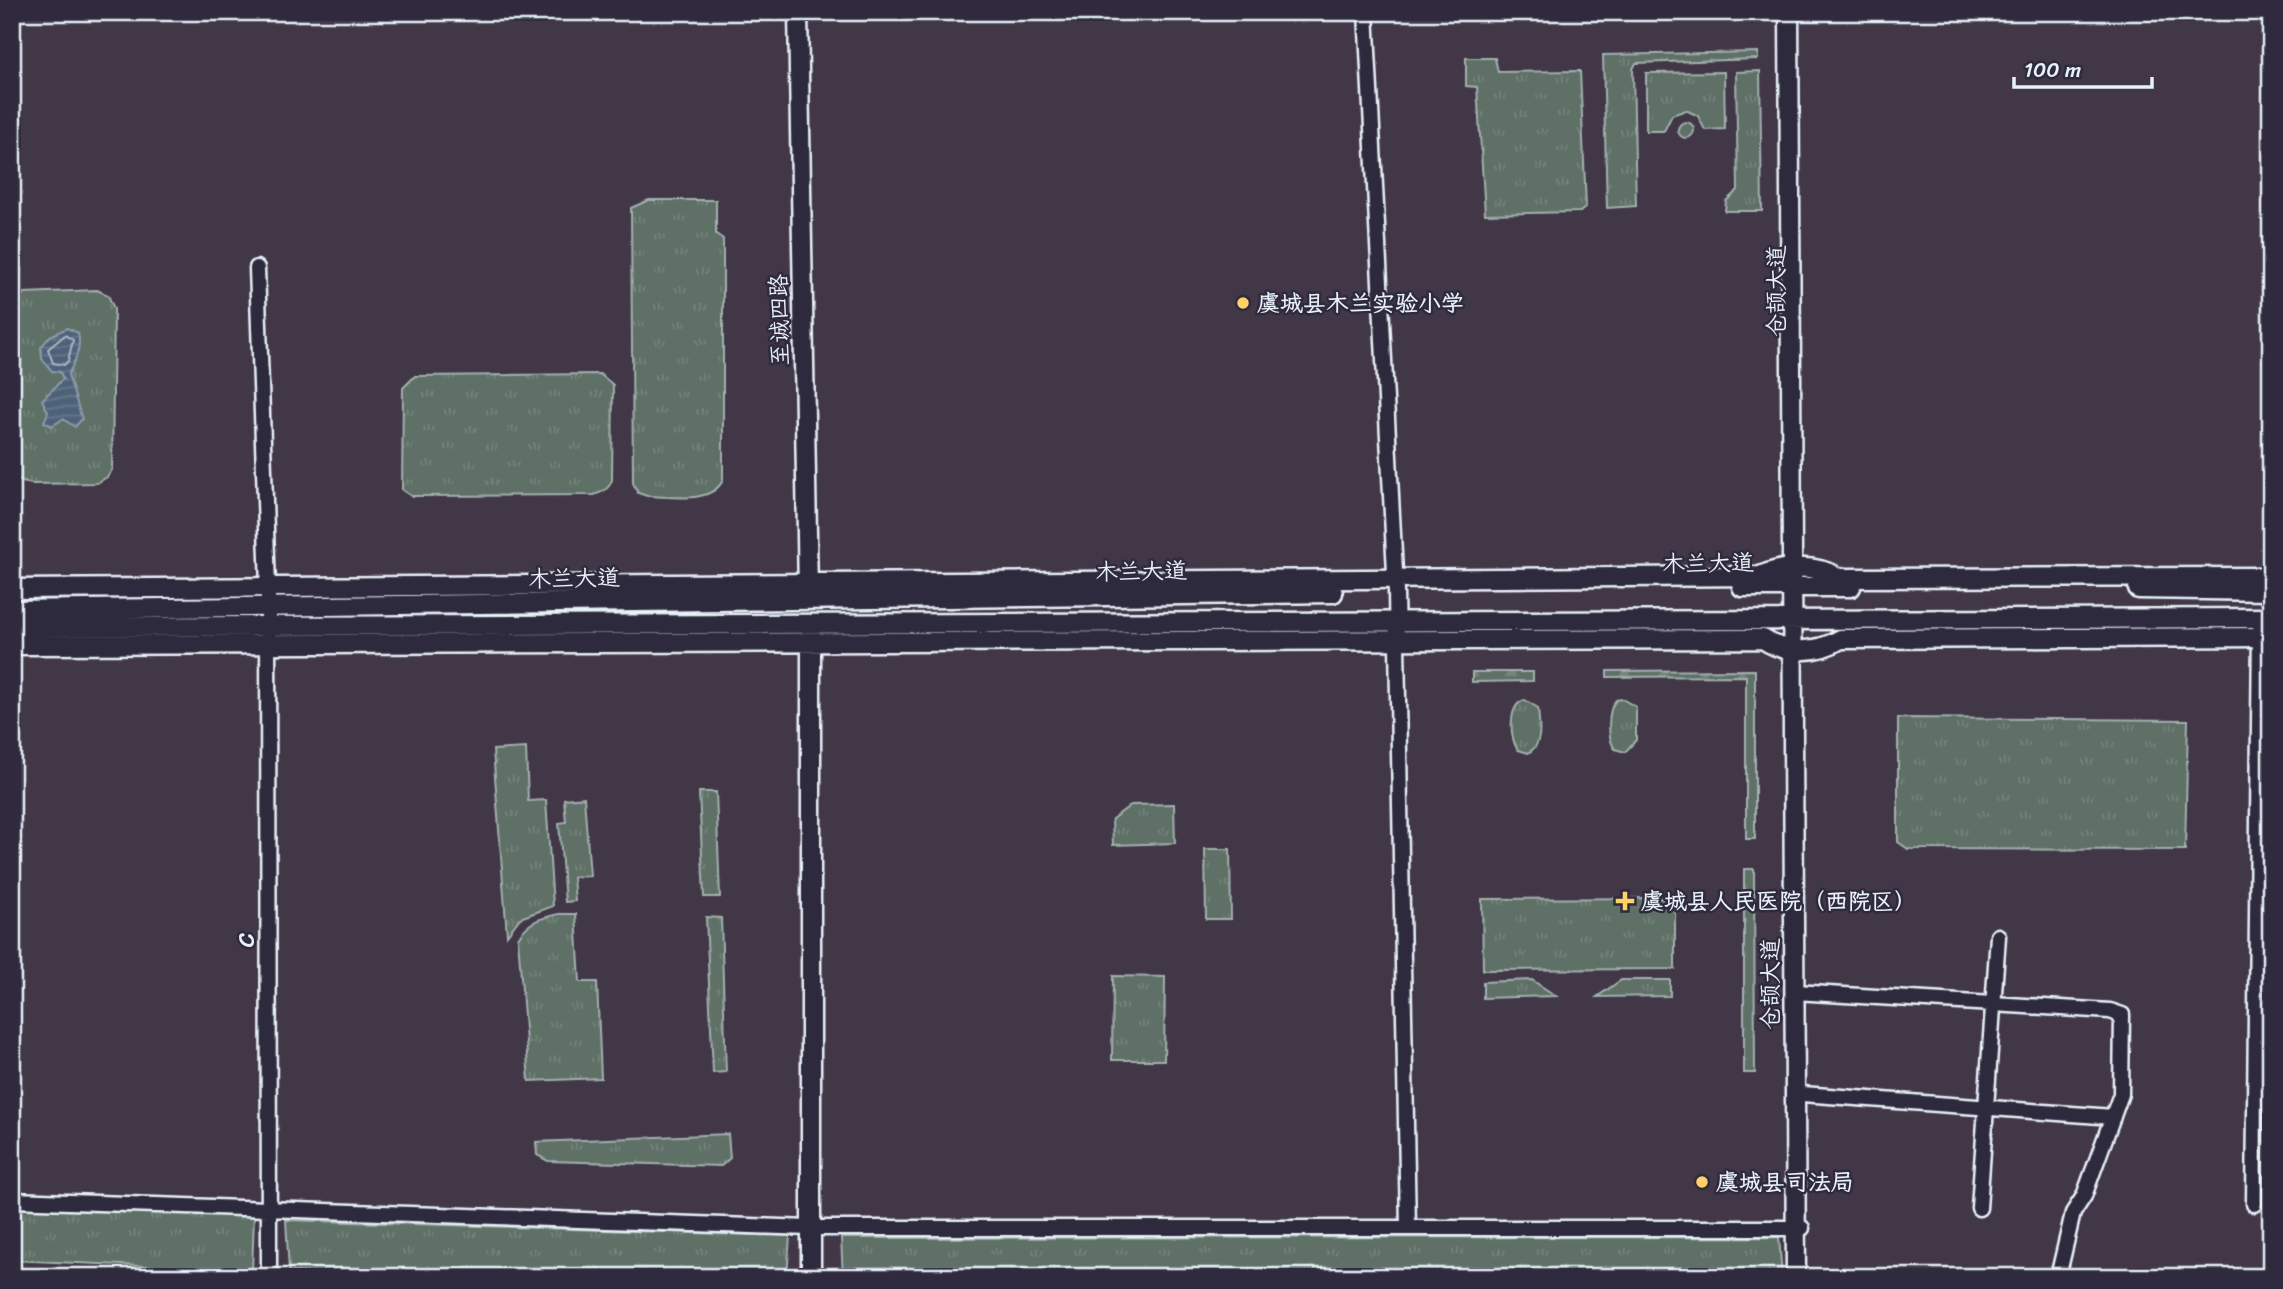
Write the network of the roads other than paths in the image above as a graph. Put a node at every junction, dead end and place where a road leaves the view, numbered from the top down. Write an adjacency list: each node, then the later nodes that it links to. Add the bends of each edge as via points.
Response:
1 (798, 12): 8 (main road, 至诚四路)
2 (1366, 12): 9 (street)
3 (1789, 12): 6 (main road, 仓颉大道)
4 (1799, 12): 6 (main road, 仓颉大道)
5 (257, 268): 10 (street, C)
6 (1798, 577): 7 (main road, via 1824,569 1840,578); 9 (main road, 木兰大道); 12 (main road, 木兰大道); 18 (main road, 仓颉大道)
7 (2271, 577)
8 (808, 582): 9 (main road); 10 (main road); 13 (main road, 至诚四路)
9 (1396, 586): 13 (main road, 木兰大道); 17 (street)
10 (268, 587): 11 (main road); 15 (street, C)
11 (12, 589)
12 (2271, 590)
13 (808, 600): 15 (main road, 木兰大道); 20 (main road, 至诚四路)
14 (12, 610): 15 (main road, 木兰大道)
15 (268, 615): 19 (main road, 木兰大道); 20 (main road, 木兰大道); 23 (street, C)
16 (2266, 618): 18 (main road, 木兰大道); 21 (street)
17 (1395, 621): 18 (main road, 木兰大道); 20 (main road, 木兰大道); 22 (street)
18 (1798, 621): 25 (main road, 仓颉大道)
19 (12, 627)
20 (811, 634): 22 (main road); 23 (main road); 36 (main road, 至诚四路)
21 (2266, 637): 25 (main road, via 1842,639 1824,649); 33 (street)
22 (1396, 641): 25 (main road, via 1763,639 1776,649); 37 (street)
23 (268, 642): 24 (main road); 35 (street, C)
24 (12, 645)
25 (1798, 649): 27 (main road, 仓颉大道)
26 (1998, 936): 28 (street)
27 (1799, 992): 28 (street); 29 (main road, 仓颉大道); 38 (main road, 仓颉大道)
28 (1993, 1004): 30 (street); 31 (street, via 2122,1015 2121,1094)
29 (1802, 1094): 30 (street); 38 (main road, 仓颉大道)
30 (1986, 1108): 31 (street); 34 (street)
31 (2113, 1117): 43 (street, via 2084,1196 2073,1213)
32 (12, 1200): 35 (street)
33 (2254, 1204)
34 (1979, 1208)
35 (269, 1210): 36 (street); 39 (street, C)
36 (810, 1228): 37 (street); 40 (main road, 至诚四路)
37 (1408, 1228): 38 (street)
38 (1799, 1228): 41 (main road, 仓颉大道); 42 (main road, 仓颉大道)
39 (269, 1275)
40 (811, 1277)
41 (1796, 1277)
42 (1802, 1277)
43 (2058, 1277)

